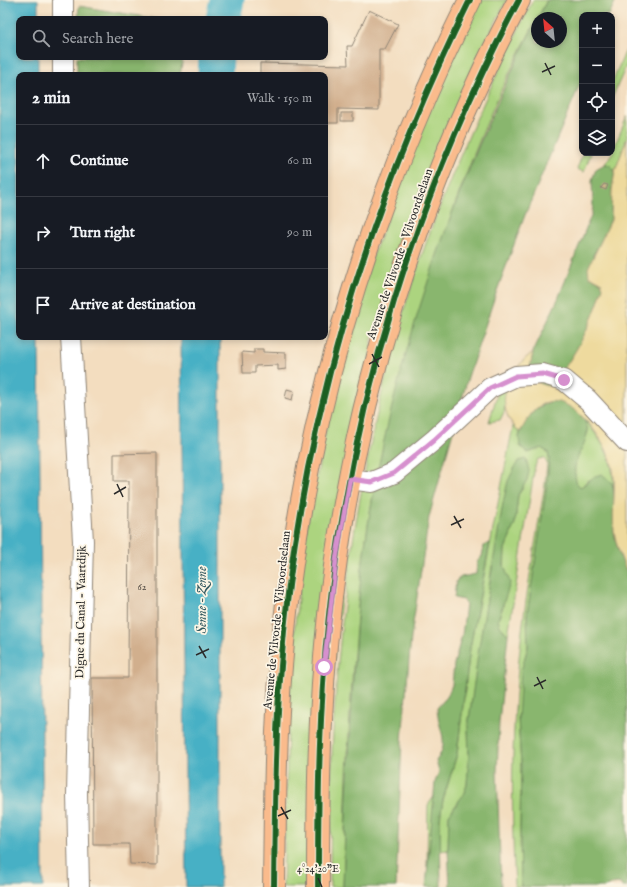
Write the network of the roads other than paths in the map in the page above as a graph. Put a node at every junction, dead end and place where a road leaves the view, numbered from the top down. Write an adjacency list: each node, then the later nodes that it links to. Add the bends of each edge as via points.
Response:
1 (63, 0): 4 (lane)
2 (470, 0): 11 (main road, Avenue de Vilvorde - Vilvoordselaan, via 421,104 383,201 352,293 325,391 292,568 281,664 276,754)
3 (518, 0): 9 (main road, Avenue de Vilvorde - Vilvoordselaan, via 472,93 427,203 382,343)
4 (63, 16)
5 (63, 60): 6 (lane)
6 (63, 72)
7 (71, 340): 10 (lane, Digue du Canal - Vaartdijk, via 83,541 77,794)
8 (627, 442): 9 (lane, via 588,400 564,380 543,374 516,376 490,388 394,473 372,482)
9 (350, 479): 12 (main road, Avenue de Vilvorde - Vilvoordselaan, via 335,568 324,667 320,738)
10 (79, 887)
11 (274, 887)
12 (318, 887)

